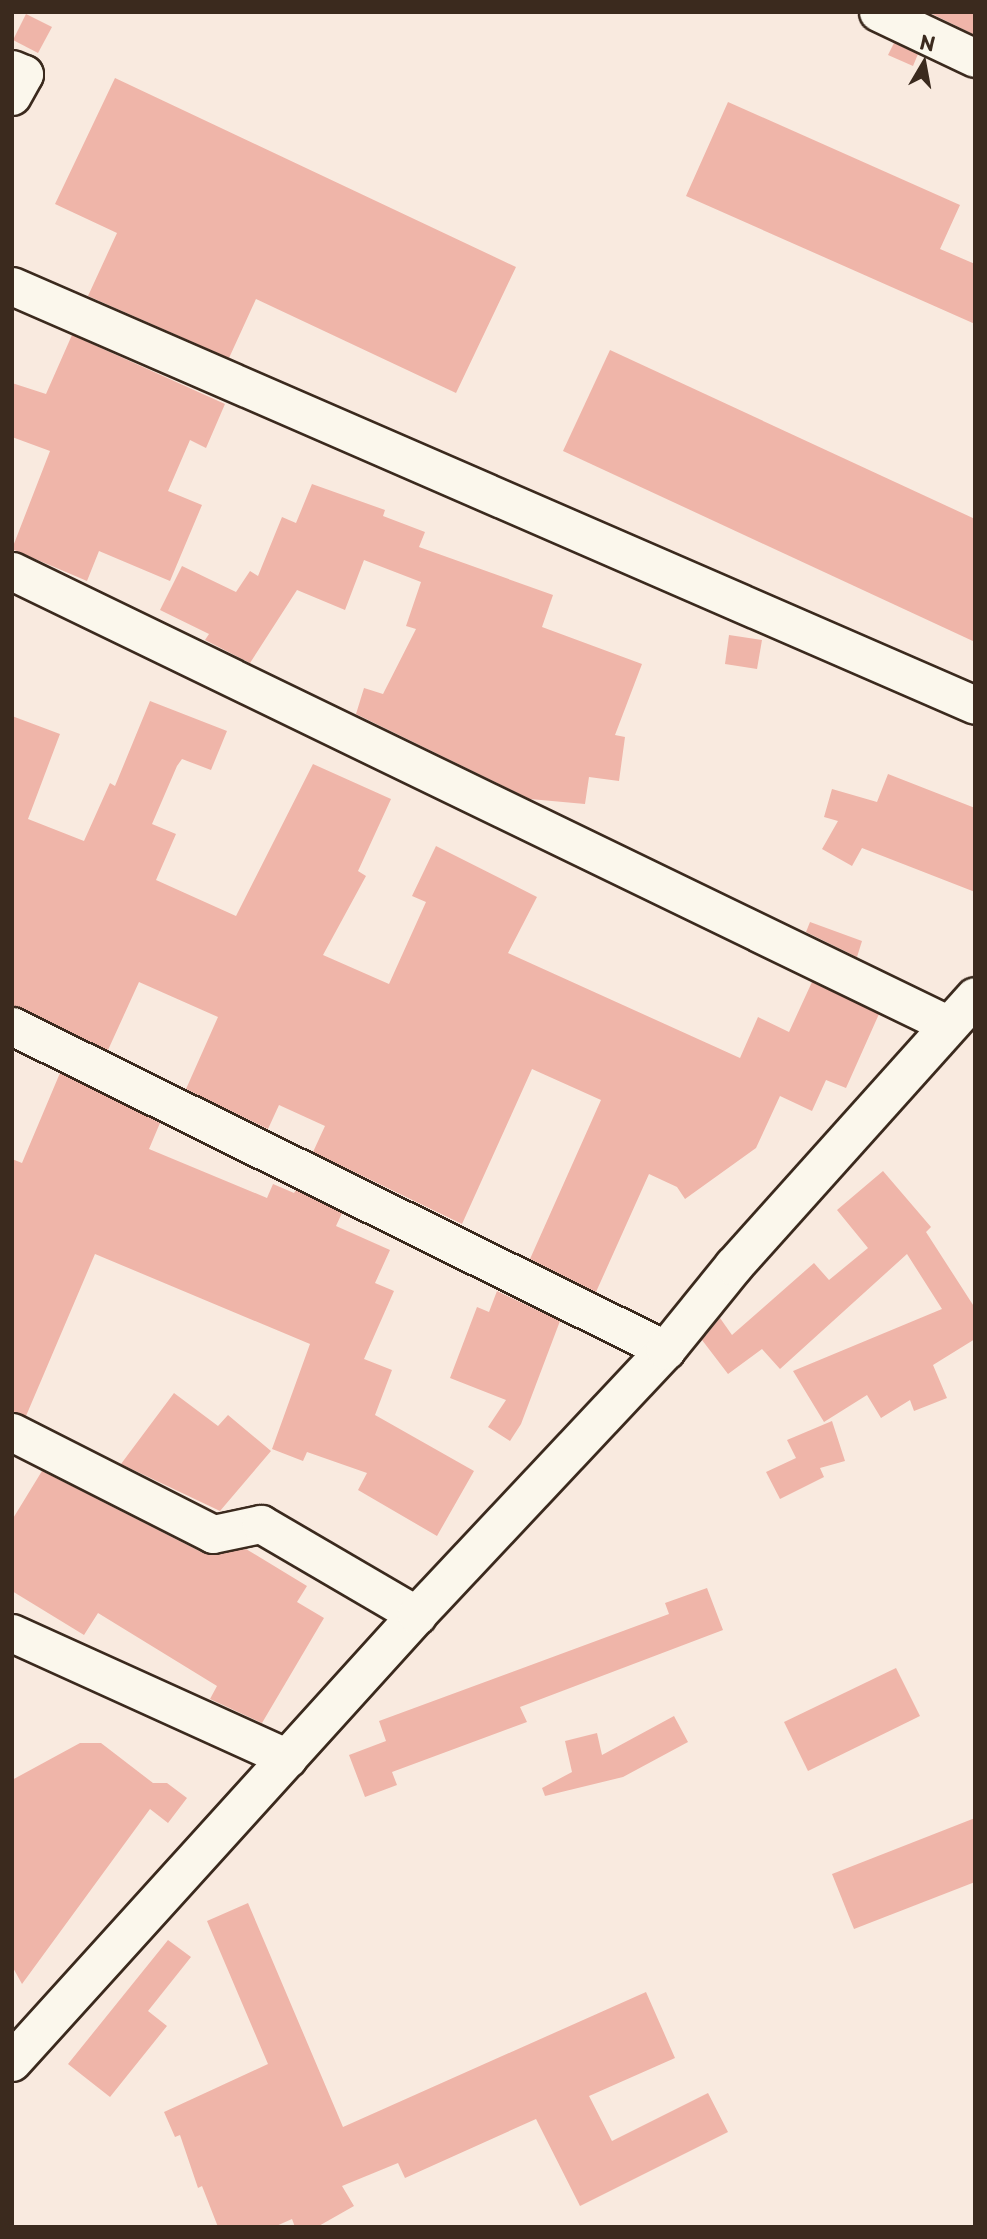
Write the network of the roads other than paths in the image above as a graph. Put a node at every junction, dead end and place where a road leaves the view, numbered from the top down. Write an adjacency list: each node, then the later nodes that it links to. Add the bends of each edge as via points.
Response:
1 (878, 12): 2 (street)
2 (975, 58)
3 (12, 69): 4 (street, via 24,74)
4 (12, 96)
5 (12, 286): 7 (street)
6 (12, 572): 9 (street)
7 (975, 705)
8 (975, 997): 9 (main road)
9 (949, 1025): 11 (main road, via 734,1266)
10 (12, 1026): 11 (street)
11 (666, 1350): 13 (main road)
12 (12, 1432): 13 (street, via 213,1534 261,1524)
13 (417, 1615): 15 (main road)
14 (12, 1633): 15 (street)
15 (288, 1758): 16 (main road)
16 (12, 2062)

